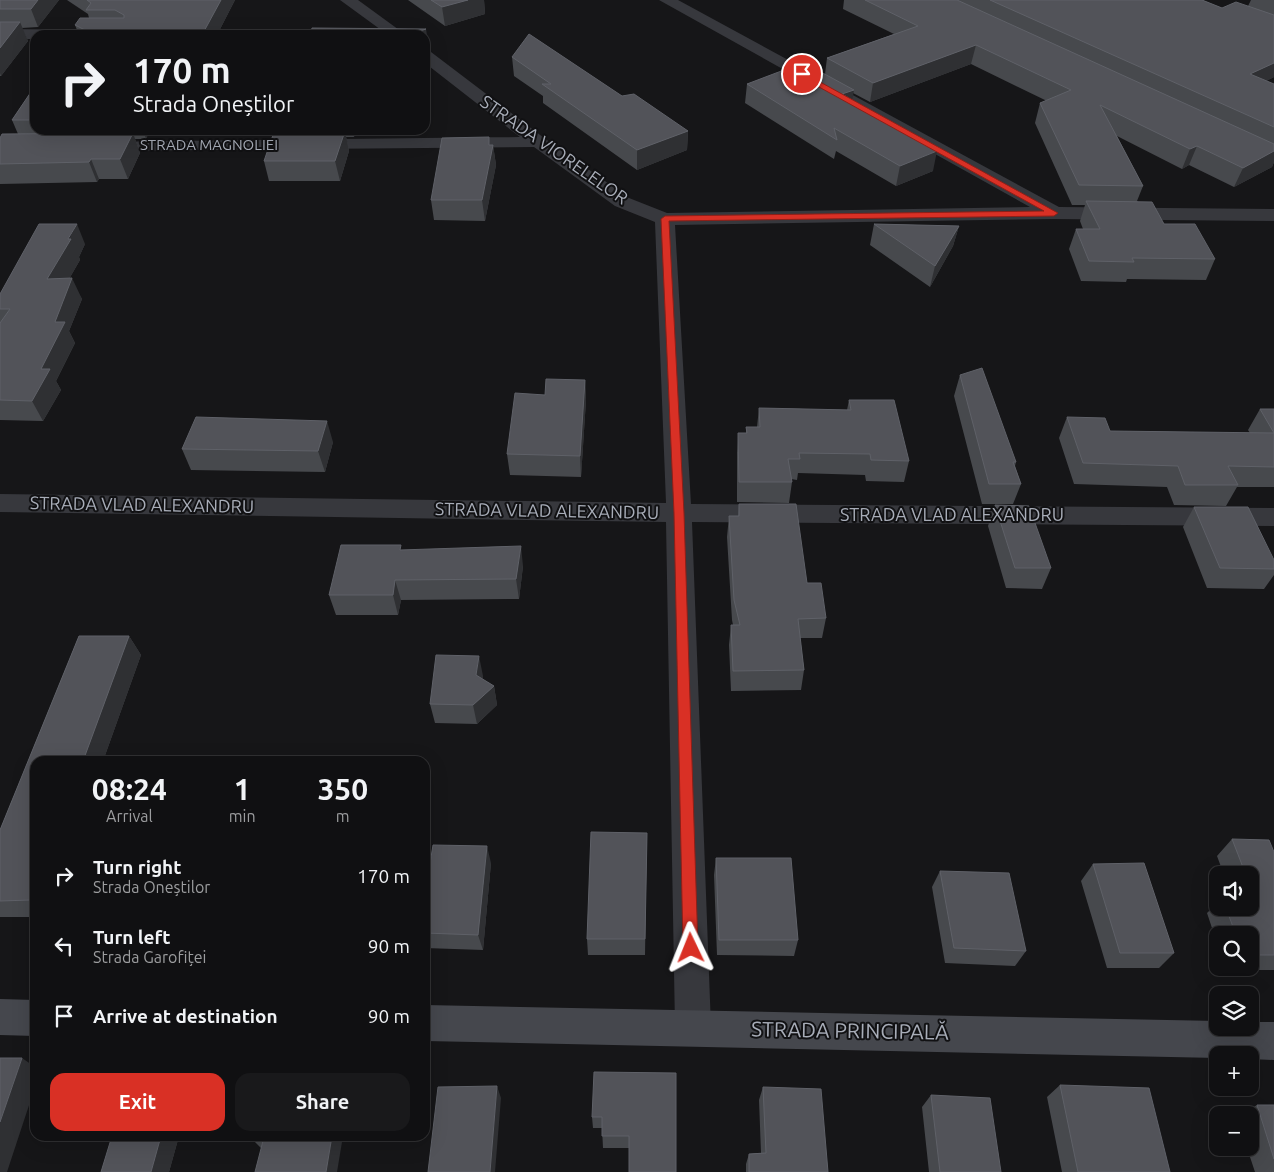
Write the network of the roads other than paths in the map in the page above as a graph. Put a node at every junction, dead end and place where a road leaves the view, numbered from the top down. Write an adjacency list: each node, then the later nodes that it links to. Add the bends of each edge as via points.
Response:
1 (348, 0): 3 (street)
2 (667, 0): 9 (street)
3 (391, 30)
4 (0, 34): 5 (street)
5 (30, 34)
6 (430, 60): 7 (street, STRADA VIORELELOR)
7 (538, 142): 8 (street, STRADA MAGNOLIEI); 11 (street, STRADA VIORELELOR, via 622,202)
8 (80, 146)
9 (1054, 213): 10 (street); 11 (street)
10 (1274, 215)
11 (665, 219): 13 (street)
12 (0, 503): 13 (street, STRADA VLAD ALEXANDRU)
13 (679, 513): 14 (street, STRADA VLAD ALEXANDRU); 18 (street)
14 (1274, 517)
15 (0, 1017): 16 (main road)
16 (30, 1018)
17 (430, 1023): 18 (main road, STRADA PRINCIPALĂ)
18 (693, 1027): 19 (main road, STRADA PRINCIPALĂ)
19 (1274, 1041)

